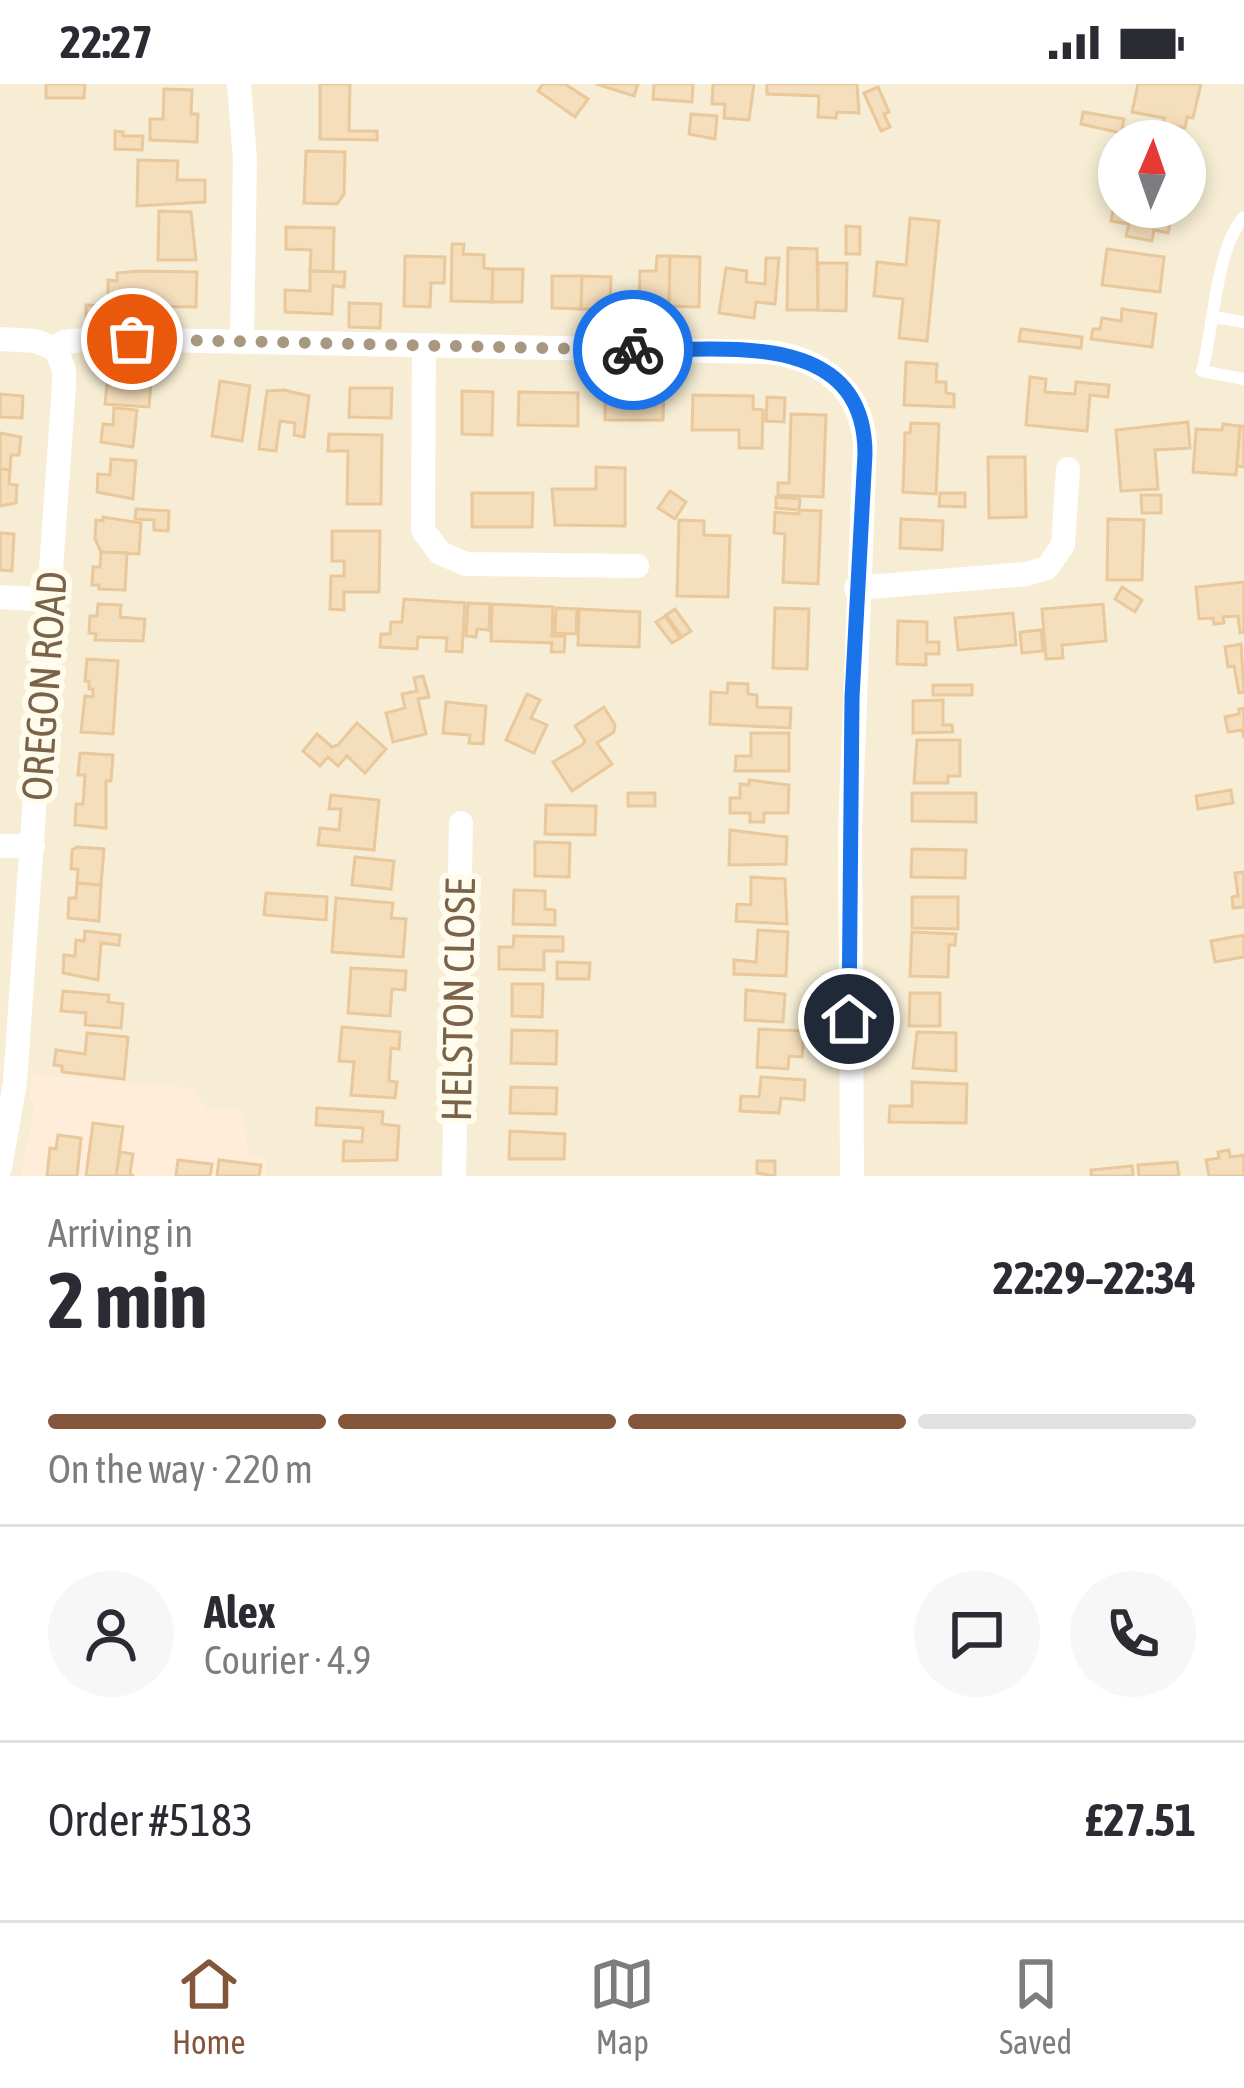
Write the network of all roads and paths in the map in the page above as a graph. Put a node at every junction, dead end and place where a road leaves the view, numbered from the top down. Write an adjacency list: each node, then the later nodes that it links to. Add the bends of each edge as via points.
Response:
1 (239, 84): 6 (street)
2 (1244, 218): 3 (lane, via 1228,250)
3 (1214, 317): 4 (lane); 9 (lane, via 1202,371)
4 (1244, 322)
5 (0, 339): 8 (street)
6 (242, 340): 7 (street); 8 (street, via 96,339)
7 (424, 346): 11 (street, via 420,511 429,543 466,564); 12 (street, via 769,352 829,372 847,389 865,444)
8 (56, 349): 14 (street, OREGON ROAD, via 64,386)
9 (1244, 379)
10 (1068, 469): 12 (street, via 1063,545 1047,568)
11 (637, 566)
12 (856, 588): 20 (street)
13 (0, 597): 14 (street)
14 (51, 600): 17 (street, OREGON ROAD)
15 (461, 823): 19 (street, HELSTON CLOSE)
16 (0, 846): 17 (street)
17 (33, 846): 18 (street, OREGON ROAD, via 15,1082)
18 (0, 1168)
19 (454, 1176)
20 (852, 1176)

